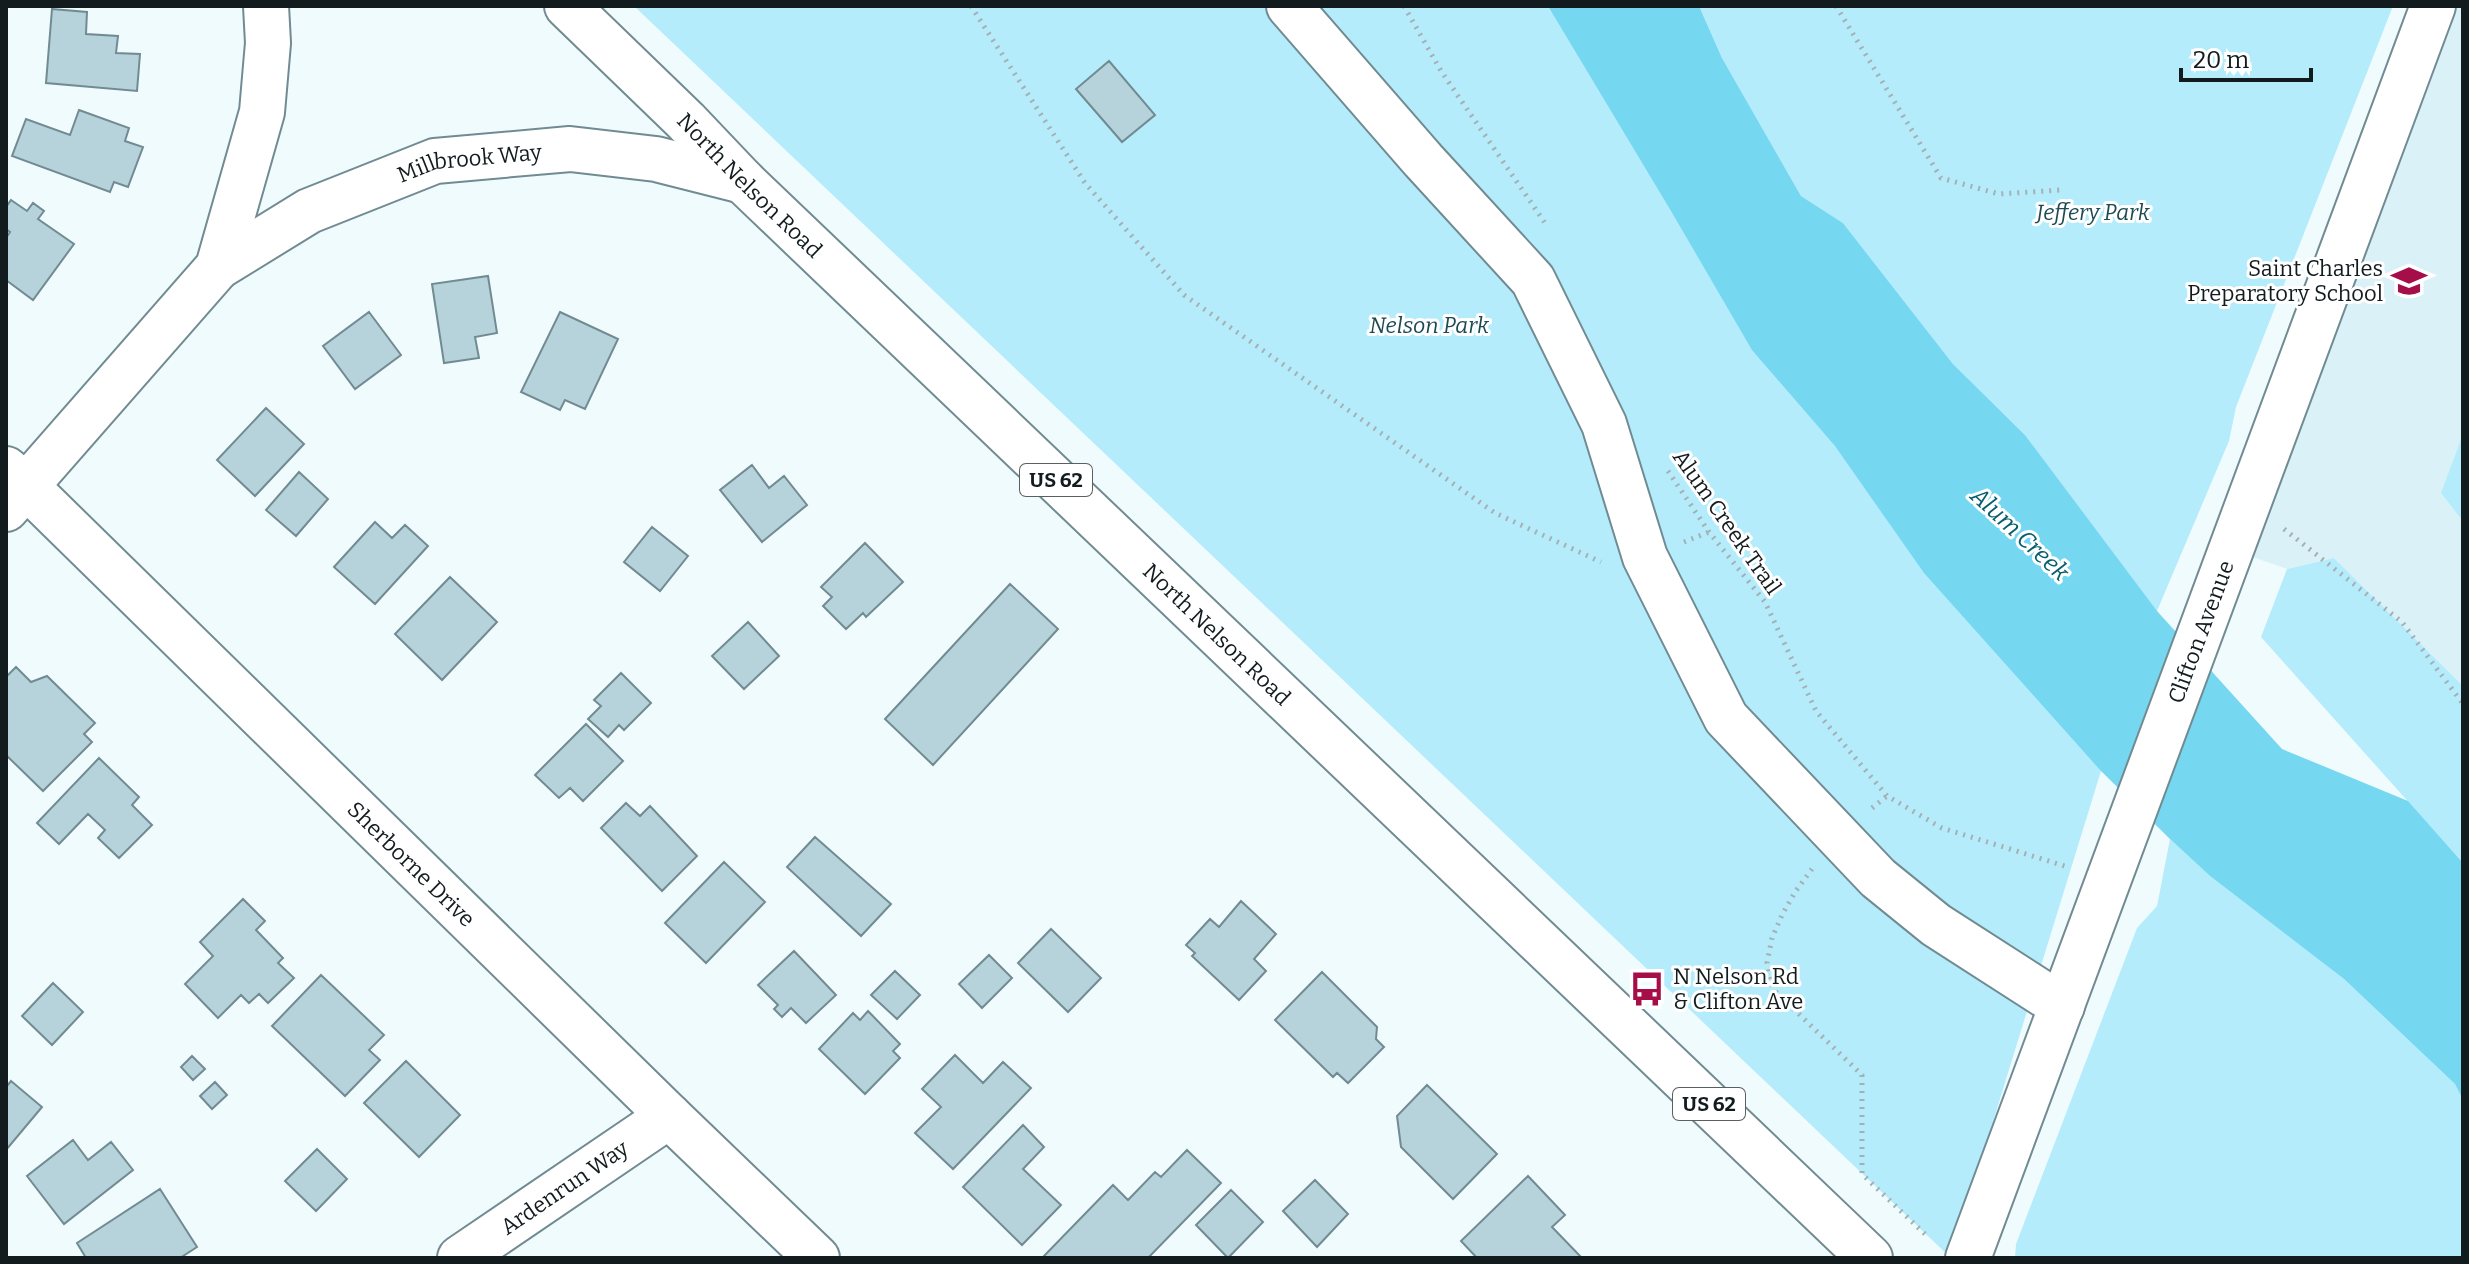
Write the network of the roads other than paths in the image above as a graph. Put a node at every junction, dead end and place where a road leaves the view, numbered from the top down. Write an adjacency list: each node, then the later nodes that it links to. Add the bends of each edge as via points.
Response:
1 (266, 6): 6 (street, Millbrook Way, via 262,112)
2 (567, 6): 5 (street, North Nelson Road / US 62)
3 (1289, 6): 8 (street, via 1533,280 1604,424 1645,557 1726,718 1878,878 1936,925)
4 (2433, 6): 8 (street, Clifton Avenue, via 2255,485 2089,875)
5 (743, 181): 6 (street, Millbrook Way, via 656,159 570,149 435,161 309,211); 12 (street, North Nelson Road / US 62)
6 (218, 267): 7 (street, Millbrook Way)
7 (13, 488): 9 (street, Sherborne Drive)
8 (2062, 1006): 13 (street, Clifton Avenue)
9 (669, 1116): 10 (street, Ardenrun Way); 11 (street, Sherborne Drive)
10 (460, 1258)
11 (817, 1258)
12 (1870, 1258)
13 (1968, 1258)

